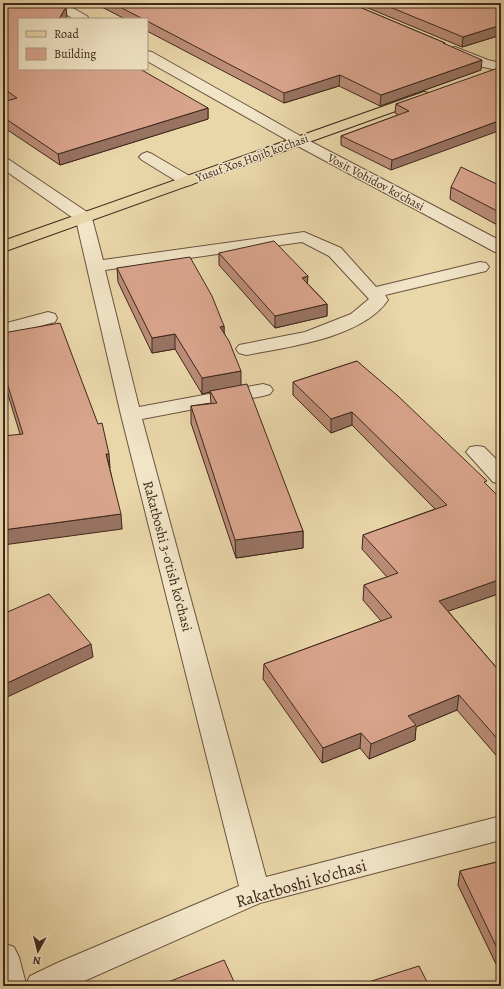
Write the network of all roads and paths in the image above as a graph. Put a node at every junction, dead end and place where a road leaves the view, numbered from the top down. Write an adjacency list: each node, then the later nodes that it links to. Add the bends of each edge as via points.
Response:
1 (55, 3): 2 (street)
2 (81, 18)
3 (441, 45): 5 (street)
4 (148, 56): 8 (street, Vosit Vohidov ko'chasi)
5 (501, 68): 6 (main road)
6 (478, 77)
7 (434, 93): 8 (main road, Yusuf Xos Hojib ko'chasi)
8 (299, 141): 11 (main road, Yusuf Xos Hojib ko'chasi); 14 (street, Vosit Vohidov ko'chasi)
9 (147, 157): 11 (street)
10 (3, 162): 12 (street)
11 (187, 181): 12 (main road, Yusuf Xos Hojib ko'chasi)
12 (84, 218): 13 (main road, Yusuf Xos Hojib ko'chasi); 15 (street, Rakatboshi 3-o'tish ko'chasi)
13 (3, 247)
14 (501, 248)
15 (95, 266): 17 (street, via 304,237 335,252); 22 (street, Rakatboshi 3-o'tish ko'chasi)
16 (480, 267): 17 (street)
17 (372, 293): 20 (street, via 380,300 358,318 310,338)
18 (48, 318): 19 (street)
19 (3, 330)
20 (246, 349)
21 (263, 390): 22 (street)
22 (131, 415): 26 (street, Rakatboshi 3-o'tish ko'chasi)
23 (477, 452): 24 (street)
24 (501, 477)
25 (501, 828): 26 (street, Rakatboshi ko'chasi)
26 (255, 892): 29 (street, Rakatboshi ko'chasi)
27 (3, 957): 28 (street)
28 (11, 986)
29 (41, 986)

